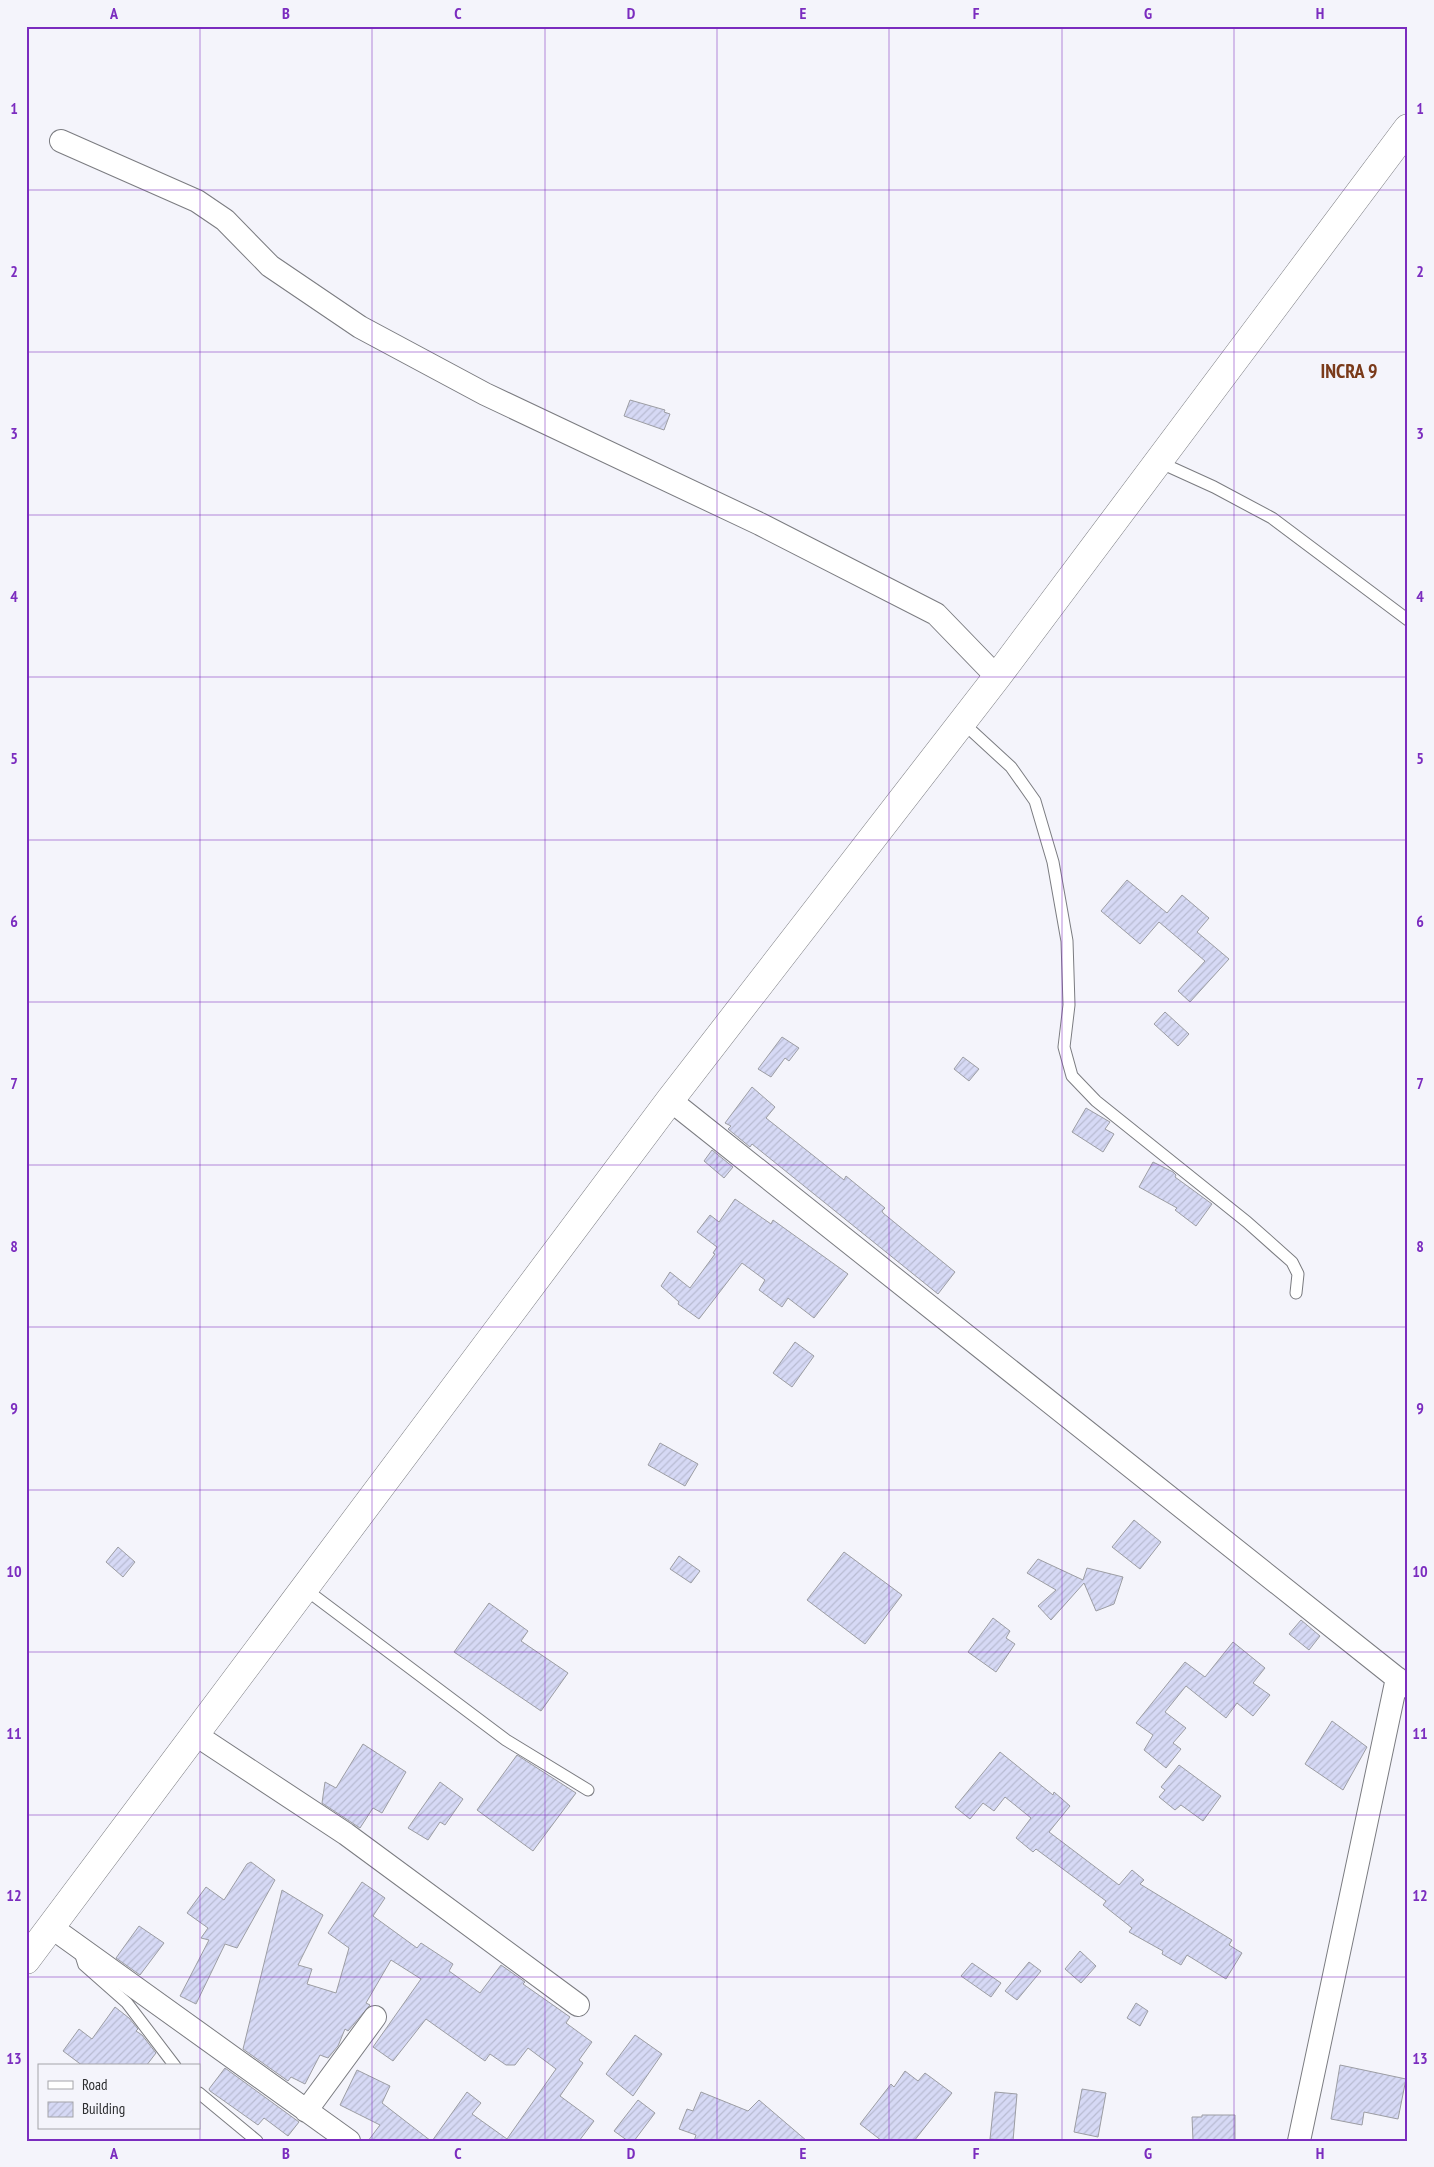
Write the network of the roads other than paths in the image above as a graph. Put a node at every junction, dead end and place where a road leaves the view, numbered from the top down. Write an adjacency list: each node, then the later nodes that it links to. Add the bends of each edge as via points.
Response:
1 (1408, 128): 3 (main road)
2 (61, 141): 5 (street, via 197,201 225,220 270,266 360,327 485,394 760,524 936,614)
3 (1159, 462): 4 (lane, via 1272,518); 5 (main road)
4 (1408, 620)
5 (997, 677): 6 (main road)
6 (962, 722): 7 (main road); 8 (lane, via 1011,767 1035,801 1053,862 1067,941 1069,1005 1064,1047 1072,1076 1096,1101 1248,1222 1292,1262 1298,1274)
7 (670, 1100): 9 (main road); 10 (street)
8 (1296, 1293)
9 (305, 1589): 11 (main road); 12 (lane, via 506,1740)
10 (1402, 1682): 23 (street)
11 (196, 1735): 13 (main road); 16 (street, via 346,1834)
12 (588, 1790)
13 (51, 1927): 14 (street); 15 (main road)
14 (78, 1946): 18 (lane, via 84,1965 127,2003); 20 (street)
15 (26, 1960)
16 (578, 2005)
17 (375, 2017): 20 (street)
18 (173, 2064)
19 (200, 2094): 21 (lane)
20 (306, 2111): 22 (street)
21 (257, 2141)
22 (349, 2141)
23 (1299, 2141)

